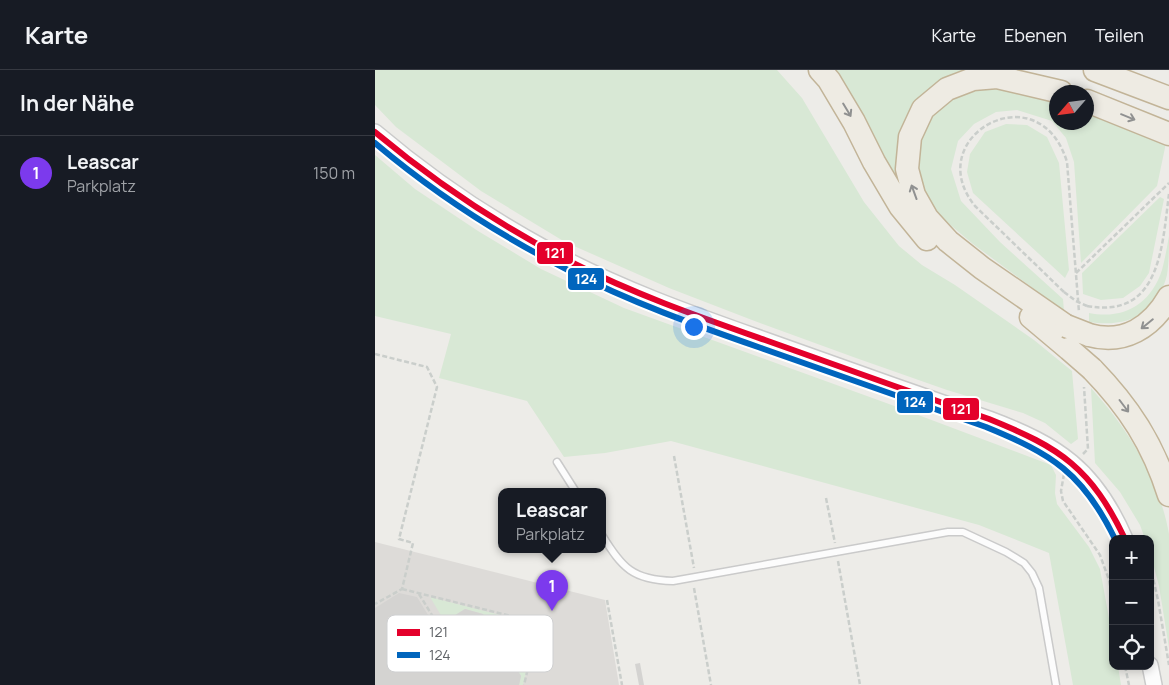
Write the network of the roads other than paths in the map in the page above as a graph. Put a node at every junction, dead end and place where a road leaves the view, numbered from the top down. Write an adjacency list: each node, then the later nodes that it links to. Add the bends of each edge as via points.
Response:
1 (820, 70): 13 (highway, one-way to 13, bridge, via 854,122 900,206 927,239 1031,317 1112,389 1150,445)
2 (1012, 70): 4 (highway)
3 (1095, 70): 6 (highway)
4 (1051, 85)
5 (1049, 89): 10 (highway, one-way to 5, bridge, via 1161,311 1131,334 1115,338 1089,335 1066,326 983,268 948,241 927,218 914,195 907,170 910,137 923,110 947,89 973,79 997,77)
6 (1169, 98)
7 (1094, 104): 9 (highway, one-way to 9)
8 (375, 132): 14 (street, via 477,209 588,271 682,310 1027,434 1048,445 1074,460 1115,515)
9 (1169, 134)
10 (1169, 297)
11 (557, 462): 12 (lane)
12 (573, 488)
13 (1169, 495)
14 (1123, 535)
15 (606, 541): 17 (lane, via 621,563 634,573 656,581 673,581 963,532 1006,552 1032,573 1039,588)
16 (1151, 670): 18 (street)
17 (1056, 685)
18 (1154, 685)

